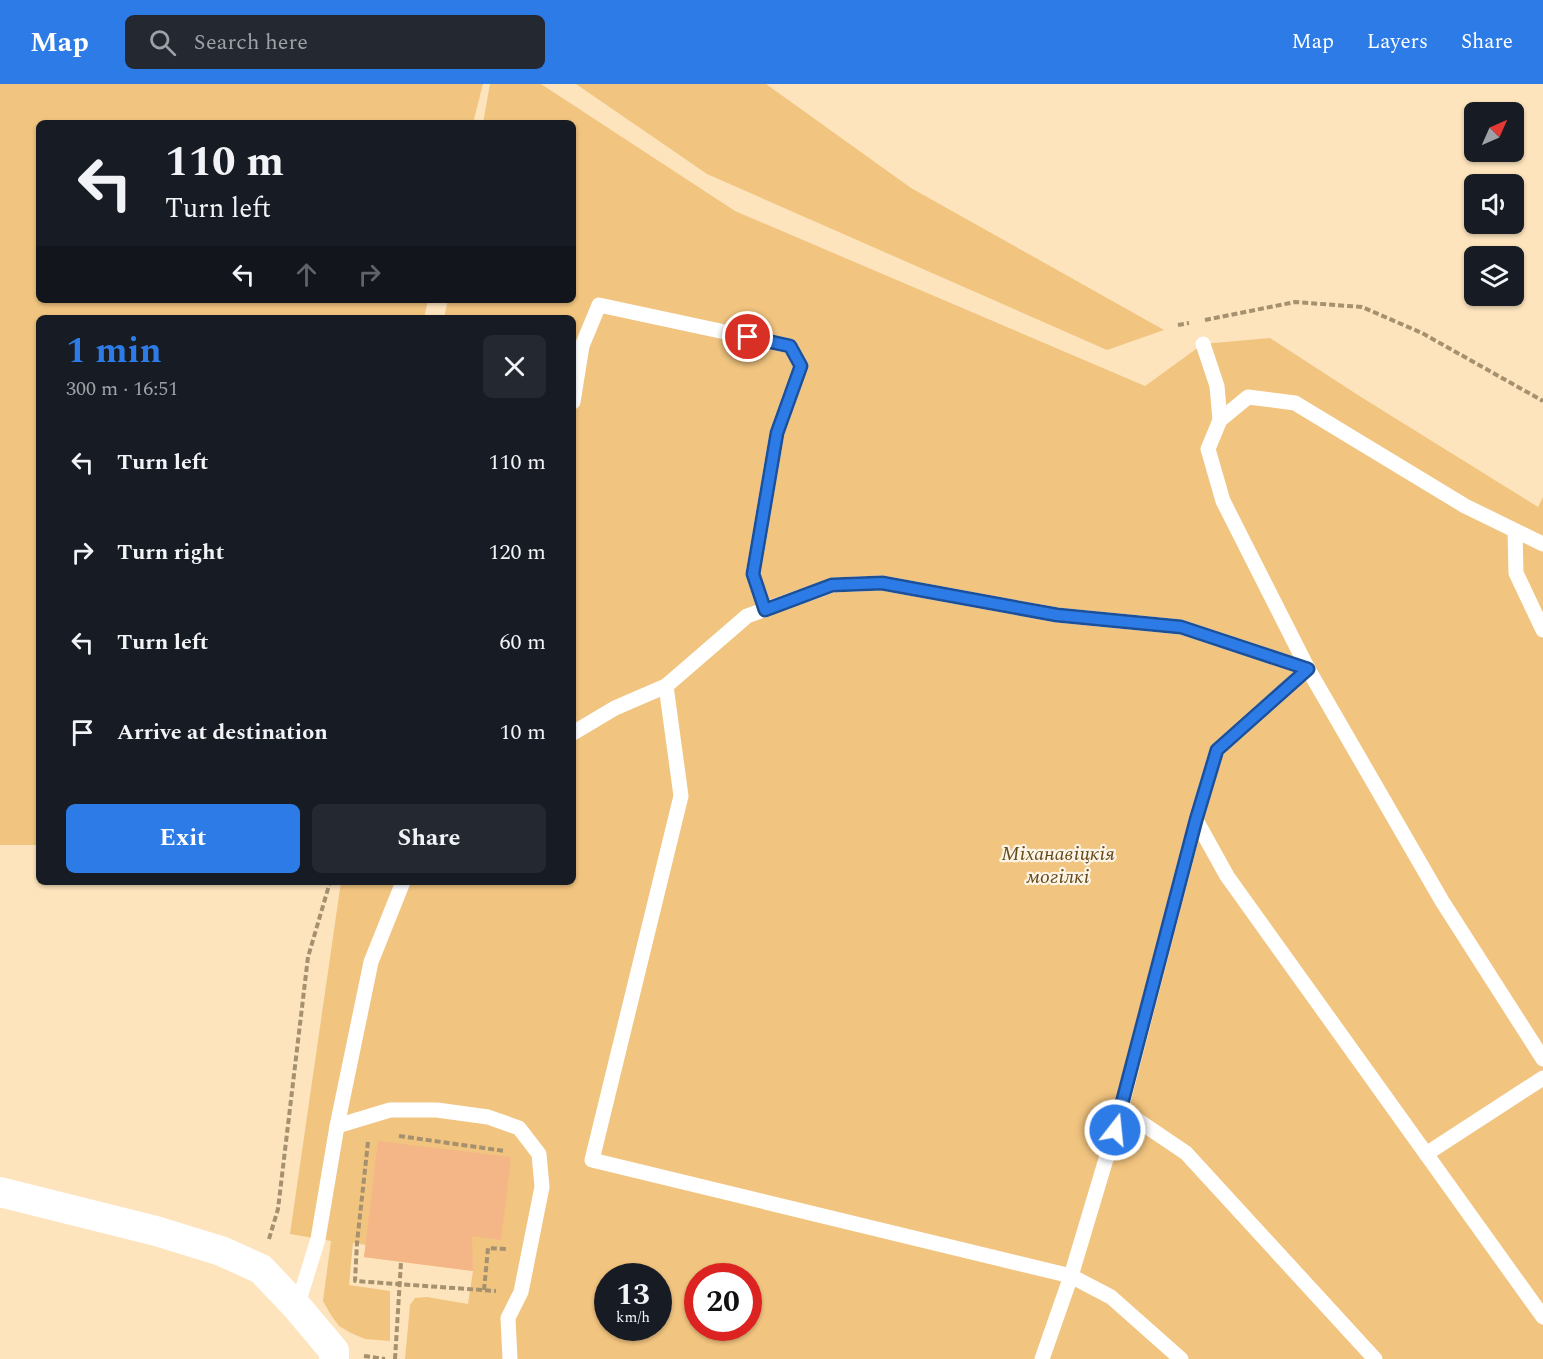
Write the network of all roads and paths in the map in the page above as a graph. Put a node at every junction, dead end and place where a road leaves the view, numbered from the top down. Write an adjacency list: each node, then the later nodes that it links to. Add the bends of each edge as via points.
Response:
1 (1202, 321): 6 (path, via 1295,302 1362,307 1422,333)
2 (1190, 323): 3 (path)
3 (1178, 325)
4 (1203, 344): 7 (lane, via 1217,386)
5 (576, 383): 10 (lane, via 582,346 599,304 790,346 801,366 777,433 753,574)
6 (1543, 401)
7 (1220, 420): 8 (lane, via 1248,397 1295,403 1465,506); 12 (lane, via 1208,449 1223,501)
8 (1515, 531): 9 (lane); 11 (lane, via 1516,573)
9 (1543, 544)
10 (765, 610): 12 (lane, via 832,585 882,583 1057,615 1181,627); 13 (lane, via 747,616)
11 (1543, 630)
12 (1308, 669): 15 (lane, via 1217,750); 18 (lane, via 1443,901)
13 (666, 686): 14 (lane, via 615,708); 30 (lane, via 681,796 592,1160)
14 (576, 731)
15 (1196, 820): 20 (lane); 25 (lane, via 1227,876)
16 (329, 885): 29 (path, via 308,957 278,1209)
17 (402, 885): 21 (lane, via 371,962)
18 (1542, 1057)
19 (1543, 1078): 25 (lane)
20 (1121, 1108): 30 (lane); 41 (lane, via 1185,1153)
21 (337, 1126): 33 (lane, via 390,1110 437,1110 488,1117 519,1128 539,1154 542,1187); 34 (lane, via 318,1239)
22 (369, 1132): 31 (path, via 355,1281)
23 (392, 1135): 24 (path)
24 (509, 1151)
25 (1426, 1154): 35 (lane)
26 (0, 1192): 29 (street, via 156,1231 221,1251)
27 (512, 1249): 32 (path, via 488,1248)
28 (401, 1262): 31 (path)
29 (261, 1269): 34 (street)
30 (1071, 1276): 39 (lane); 40 (lane, via 1111,1297)
31 (401, 1285): 32 (path); 37 (path)
32 (484, 1290): 33 (path)
33 (521, 1292): 38 (lane, via 508,1318)
34 (297, 1307): 36 (street, via 334,1351)
35 (1543, 1317)
36 (334, 1359)
37 (395, 1359)
38 (510, 1359)
39 (1042, 1359)
40 (1181, 1359)
41 (1375, 1359)

